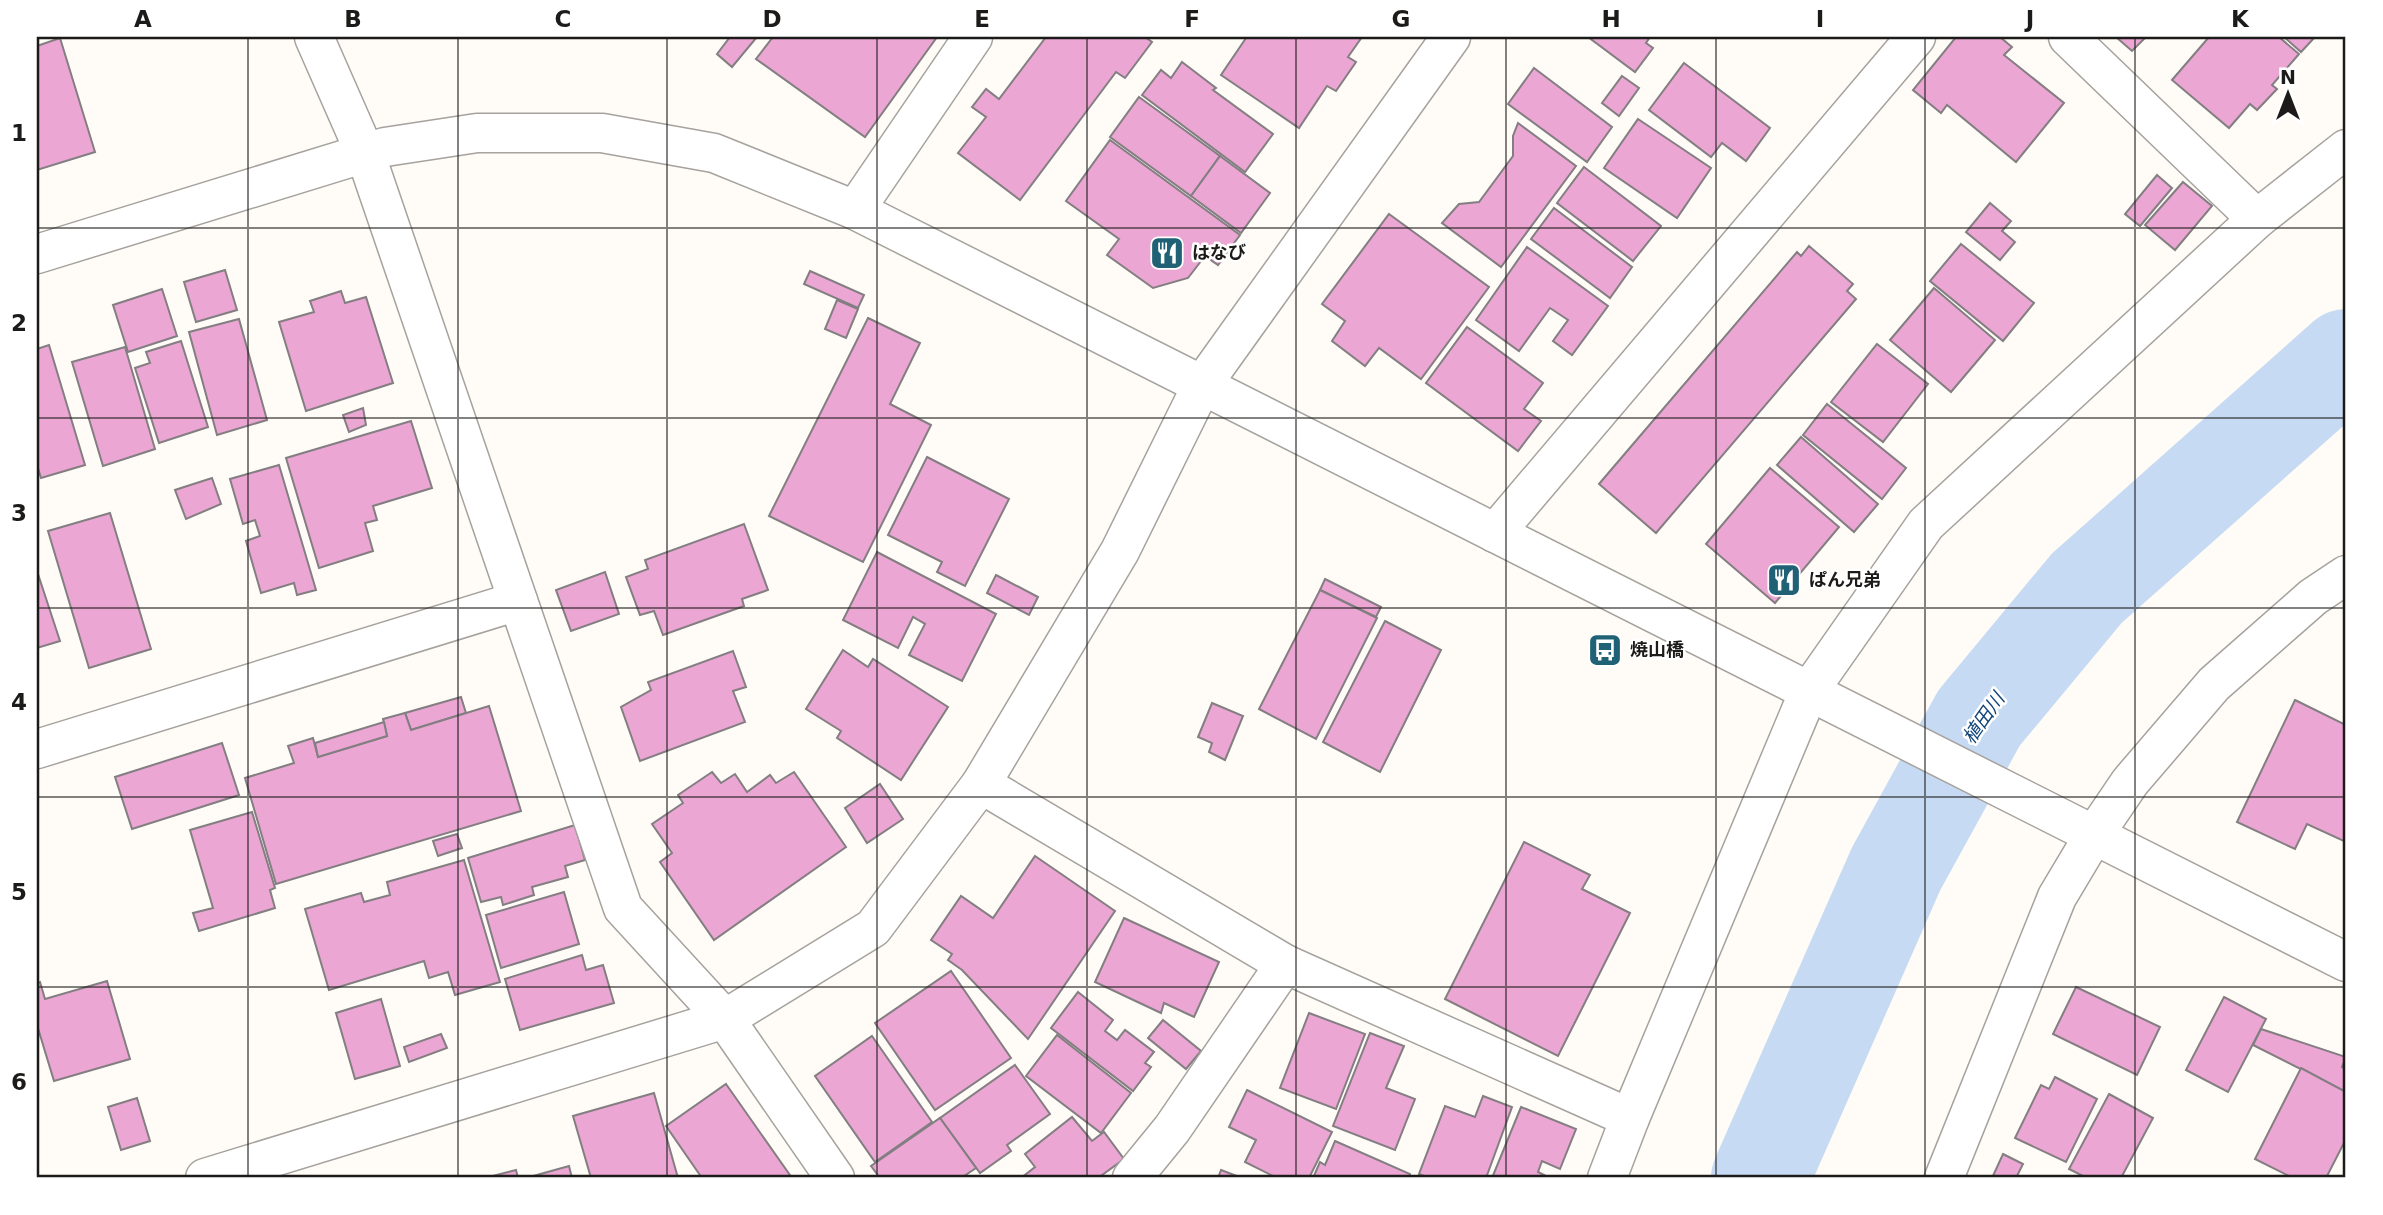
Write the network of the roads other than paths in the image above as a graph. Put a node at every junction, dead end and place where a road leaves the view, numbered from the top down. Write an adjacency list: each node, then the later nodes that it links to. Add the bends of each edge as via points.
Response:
1 (314, 37): 7 (street)
2 (973, 37): 8 (street)
3 (1451, 37): 11 (street)
4 (1916, 37): 12 (street)
5 (2068, 37): 9 (street)
6 (2346, 149): 9 (street)
7 (365, 153): 8 (street, via 477,133 602,133 714,153); 10 (street); 14 (street)
8 (855, 210): 11 (street)
9 (2257, 219): 15 (street, via 1926,524)
10 (37, 254)
11 (1202, 385): 12 (street); 17 (street, via 1120,551)
12 (1495, 533): 15 (street)
13 (2346, 575): 18 (street, via 2313,597 2214,684)
14 (518, 601): 16 (street); 21 (street, via 623,908)
15 (1821, 698): 18 (street); 22 (street)
16 (37, 749)
17 (981, 784): 20 (street); 21 (street, via 873,928)
18 (2092, 834): 19 (street); 27 (street, via 2057,897)
19 (2346, 962)
20 (1285, 964): 22 (street); 25 (street, via 1172,1129)
21 (725, 1019): 23 (street); 24 (street)
22 (1630, 1118): 26 (street)
23 (205, 1178)
24 (835, 1178)
25 (1132, 1178)
26 (1607, 1178)
27 (1944, 1178)

